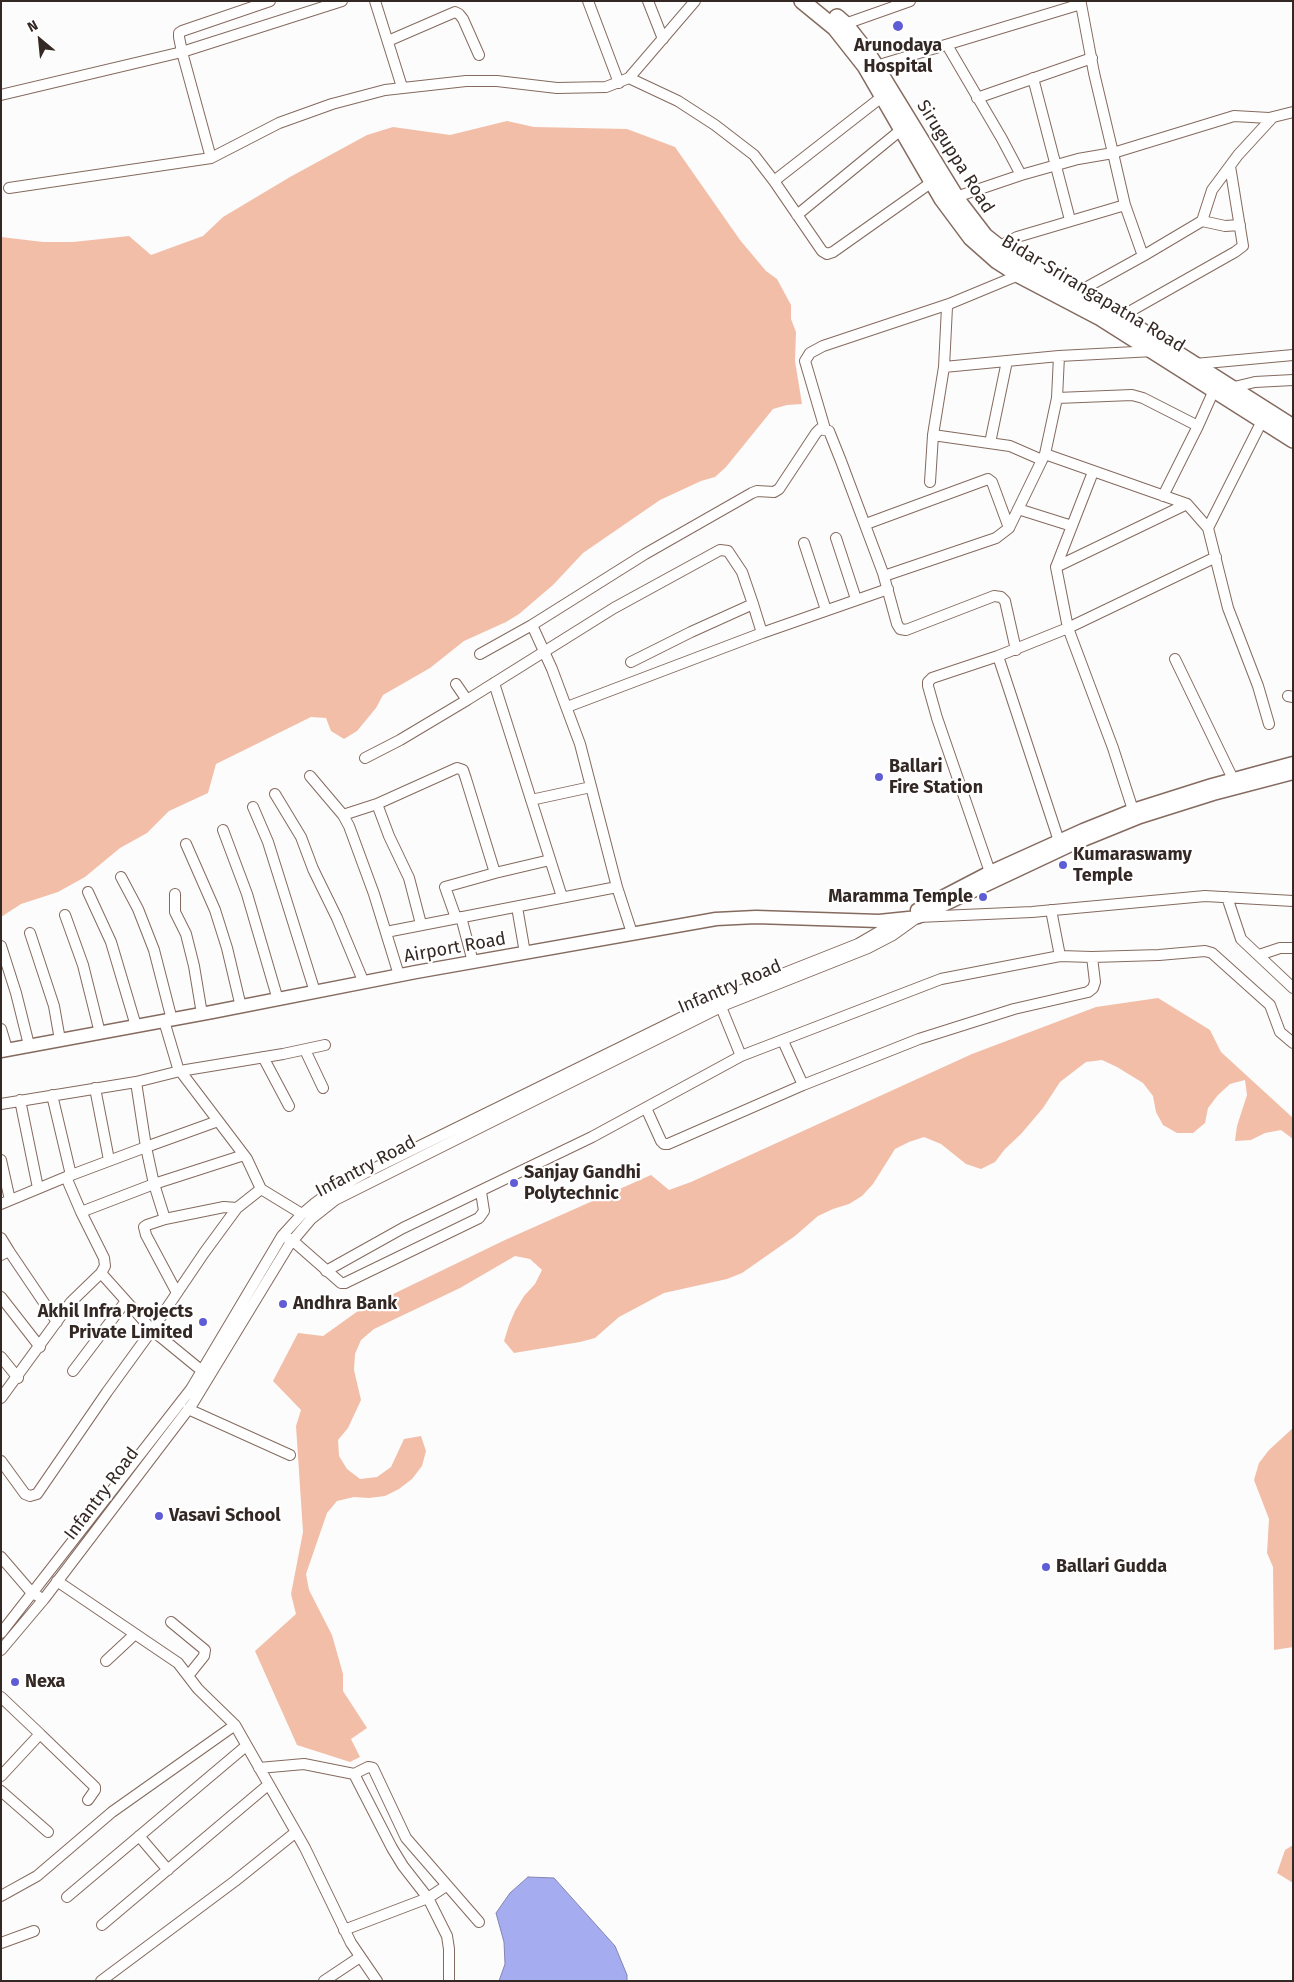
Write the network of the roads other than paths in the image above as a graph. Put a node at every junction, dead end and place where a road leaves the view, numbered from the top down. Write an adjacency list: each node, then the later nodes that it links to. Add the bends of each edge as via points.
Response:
1 (270, 1): 15 (street, via 182,31 179,37)
2 (342, 1): 15 (street)
3 (375, 1): 13 (street)
4 (588, 1): 20 (street)
5 (648, 1): 12 (street)
6 (695, 1): 12 (street)
7 (802, 1): 11 (highway, Bidar-Srirangapatna Road)
8 (819, 1): 11 (highway, Siruguppa Road)
9 (910, 1): 11 (street)
10 (1081, 3): 14 (street); 17 (street)
11 (841, 27): 18 (highway, Siruguppa Road); 23 (highway, Bidar-Srirangapatna Road)
12 (663, 39): 20 (street)
13 (388, 40): 16 (street, via 455,12 463,19); 21 (street)
14 (947, 45): 18 (street); 24 (street)
15 (182, 52): 22 (street); 29 (street)
16 (479, 56)
17 (1092, 58): 19 (street); 28 (street)
18 (876, 66): 36 (highway, Siruguppa Road)
19 (1034, 78): 24 (street); 30 (street)
20 (624, 80): 21 (street, via 606,87 557,88 497,81); 33 (street, via 678,101 714,125 754,155)
21 (402, 87): 29 (street, via 332,104 279,123)
22 (1, 95)
23 (883, 96): 27 (highway, Bidar-Srirangapatna Road); 33 (street)
24 (977, 98): 32 (street)
25 (1293, 112): 26 (street)
26 (1272, 118): 28 (street, via 1234,116); 31 (street)
27 (902, 129): 34 (highway, Bidar-Srirangapatna Road); 38 (street)
28 (1113, 152): 30 (street); 37 (street)
29 (211, 158): 35 (street)
30 (1056, 165): 32 (street); 39 (street)
31 (1230, 166): 40 (street, via 1212,190); 41 (street)
32 (1021, 175): 36 (street)
33 (774, 182): 38 (street)
34 (932, 182): 38 (street, via 827,254); 44 (highway, Bidar-Srirangapatna Road, via 971,238)
35 (9, 188)
36 (956, 197): 42 (highway, Siruguppa Road, via 968,216)
37 (1125, 205): 39 (street); 43 (street)
38 (797, 215)
39 (1070, 220): 42 (street, via 1017,237)
40 (1202, 221): 41 (street, via 1225,226); 43 (street)
41 (1240, 225): 47 (street, via 1243,242 1240,249)
42 (998, 247): 45 (highway, Siruguppa Road)
43 (1142, 256): 45 (street)
44 (1019, 275): 46 (street); 48 (highway, Bidar-Srirangapatna Road)
45 (1078, 292): 47 (highway, Siruguppa Road)
46 (949, 304): 53 (street); 61 (street, via 810,353 805,361)
47 (1120, 317): 48 (highway, Siruguppa Road)
48 (1157, 347): 50 (street); 52 (highway, Siruguppa Road); 56 (highway, Bidar-Srirangapatna Road)
49 (1293, 355): 52 (street)
50 (1058, 356): 51 (street); 57 (street)
51 (1007, 361): 53 (street); 64 (street)
52 (1194, 364): 55 (highway, Siruguppa Road)
53 (944, 367): 62 (street)
54 (1293, 380): 55 (street, via 1256,382)
55 (1230, 388): 60 (highway, Siruguppa Road)
56 (1214, 390): 58 (highway, Bidar-Srirangapatna Road); 59 (street)
57 (1057, 398): 59 (street, via 1132,395); 65 (street)
58 (1262, 421): 63 (highway, Bidar-Srirangapatna Road); 74 (street)
59 (1198, 426): 68 (street)
60 (1293, 427)
61 (825, 429): 71 (street, via 829,431 842,461); 84 (street, via 816,433 779,489 752,493)
62 (933, 435): 64 (street); 67 (street)
63 (1293, 440)
64 (990, 443): 65 (street)
65 (1044, 457): 66 (street); 70 (street)
66 (1093, 472): 68 (street); 72 (street)
67 (930, 482)
68 (1163, 496): 69 (street)
69 (1187, 504): 74 (street); 78 (street)
70 (1018, 509): 72 (street); 73 (street)
71 (866, 524): 73 (street, via 988,479); 79 (street)
72 (1072, 526): 78 (street)
73 (1009, 528): 79 (street, via 996,538)
74 (1208, 528): 77 (street)
75 (836, 538): 81 (street)
76 (804, 543): 83 (street)
77 (1216, 557): 85 (street); 97 (street, via 1228,608)
78 (1056, 567): 85 (street)
79 (884, 576): 80 (street)
80 (888, 589): 81 (street); 87 (street, via 897,624 906,630 994,596 1001,597)
81 (856, 599): 83 (street)
82 (753, 604): 86 (street); 88 (street, via 742,572 728,551 720,550 614,608); 92 (street)
83 (826, 610): 86 (street)
84 (532, 624): 88 (street); 89 (street)
85 (1068, 628): 87 (street); 108 (street)
86 (762, 633): 96 (street)
87 (1016, 650): 90 (street)
88 (544, 653): 93 (street); 96 (street)
89 (480, 654)
90 (998, 656): 111 (street); 114 (street, via 928,682 937,718)
91 (1175, 658): 102 (street)
92 (631, 662)
93 (494, 683): 95 (street); 105 (street)
94 (456, 684): 95 (street)
95 (467, 700): 98 (street, via 394,744)
96 (567, 707): 103 (street)
97 (1269, 724)
98 (364, 758)
99 (1293, 763): 102 (main road)
100 (1293, 773): 127 (main road, via 1140,817 1071,845 932,911)
101 (310, 776): 109 (street)
102 (1233, 779): 108 (main road)
103 (591, 787): 105 (street); 117 (street)
104 (275, 794): 140 (street, via 301,838)
105 (531, 800): 113 (street)
106 (377, 804): 109 (street); 115 (street, via 457,768 463,770); 128 (street, via 408,878)
107 (253, 808): 142 (street, via 268,842)
108 (1133, 810): 111 (main road)
109 (343, 815): 129 (street)
110 (224, 830): 143 (street, via 258,927)
111 (1059, 840): 114 (main road)
112 (186, 844): 144 (street, via 215,910)
113 (550, 860): 115 (street); 120 (street)
114 (990, 872): 127 (main road, via 934,900)
115 (495, 873): 126 (street, via 445,887)
116 (121, 877): 147 (street, via 154,950)
117 (617, 887): 120 (street); 131 (street)
118 (88, 892): 148 (street, via 111,942)
119 (175, 894): 146 (street, via 175,912 188,942)
120 (562, 897): 123 (street)
121 (1227, 897): 122 (street); 124 (street, via 1205,896); 135 (street, via 1240,939)
122 (1293, 901)
123 (517, 907): 126 (street); 134 (street)
124 (1051, 910): 127 (street); 136 (street)
125 (65, 915): 150 (street, via 83,965)
126 (458, 917): 128 (street); 138 (street)
127 (908, 918): 131 (main road, Airport Road, via 879,921 716,919); 145 (street, Infantry Road, via 893,935 868,948); 183 (street, Infantry Road, via 865,940 744,987 579,1067 330,1192)
128 (421, 924): 129 (street)
129 (386, 932): 139 (street)
130 (30, 933): 151 (street, via 54,1006)
131 (632, 933): 134 (main road, Airport Road)
132 (1, 946): 154 (street)
133 (1293, 948): 135 (street, via 1280,948)
134 (525, 953): 138 (main road, Airport Road)
135 (1259, 955): 141 (street)
136 (1060, 956): 137 (street); 152 (street, via 941,979)
137 (1092, 957): 153 (street, via 1212,953 1270,1005 1280,1032); 162 (street, via 1095,982 1088,992 1014,1009 919,1039)
138 (472, 962): 139 (main road, Airport Road)
139 (399, 976): 140 (main road, Airport Road)
140 (364, 982): 142 (main road, Airport Road)
141 (1293, 988)
142 (315, 992): 143 (main road, Airport Road)
143 (278, 1000): 144 (main road, Airport Road)
144 (241, 1007): 146 (main road, Airport Road)
145 (721, 1007): 158 (street); 187 (street, Infantry Road, via 342,1196 311,1219)
146 (202, 1014): 147 (main road, Airport Road)
147 (168, 1020): 148 (main road, Airport Road); 160 (street)
148 (136, 1026): 150 (main road, Airport Road)
149 (1, 1029): 156 (street)
150 (100, 1032): 151 (main road, Airport Road)
151 (60, 1040): 154 (main road, Airport Road)
152 (783, 1041): 158 (street); 162 (street)
153 (1293, 1043)
154 (29, 1045): 156 (main road, Airport Road)
155 (325, 1045): 157 (street)
156 (4, 1050)
157 (305, 1050): 159 (street); 164 (street)
158 (741, 1056): 169 (street)
159 (263, 1057): 160 (street); 168 (street)
160 (180, 1071): 161 (street); 170 (street)
161 (136, 1082): 163 (street); 171 (street)
162 (803, 1085): 169 (street, via 668,1144 661,1141)
163 (95, 1088): 165 (street); 174 (street)
164 (323, 1088)
165 (52, 1095): 166 (street); 175 (street)
166 (20, 1100): 167 (street); 177 (street)
167 (1, 1104)
168 (289, 1106)
169 (646, 1108): 179 (street)
170 (218, 1121): 171 (street); 172 (street)
171 (146, 1147): 174 (street); 176 (street)
172 (244, 1155): 176 (street); 178 (street)
173 (1, 1160): 180 (street)
174 (109, 1160): 175 (street)
175 (69, 1176): 177 (street); 182 (street)
176 (154, 1184): 182 (street); 184 (street)
177 (38, 1188): 180 (street)
178 (261, 1189): 181 (street); 183 (street)
179 (481, 1192): 189 (street, via 403,1228); 189 (street, via 484,1211 478,1218 350,1282 341,1283)
180 (6, 1202)
181 (237, 1208): 184 (street, via 224,1207); 191 (street)
182 (81, 1212): 190 (street, via 105,1262)
183 (302, 1214): 185 (street, Infantry Road)
184 (165, 1220): 191 (street, via 147,1225 144,1230)
185 (282, 1236): 187 (street); 199 (street, Infantry Road)
186 (1, 1238): 188 (street)
187 (292, 1240): 189 (street); 199 (street, Infantry Road)
188 (5, 1253): 194 (street)
189 (326, 1270)
190 (101, 1273): 193 (street); 194 (street, via 71,1302)
191 (177, 1293): 195 (street)
192 (1, 1297): 196 (street)
193 (126, 1301): 195 (street); 198 (street)
194 (57, 1322): 196 (street)
195 (152, 1330): 199 (street); 204 (street, via 36,1494 25,1494)
196 (40, 1347): 200 (street)
197 (1, 1357): 200 (street)
198 (73, 1371)
199 (206, 1375): 202 (street, Infantry Road); 207 (street, Infantry Road)
200 (18, 1378): 201 (street)
201 (1, 1398)
202 (188, 1409): 203 (street); 206 (street, Infantry Road)
203 (290, 1455)
204 (1, 1462)
205 (1, 1557): 207 (street)
206 (57, 1582): 208 (street, Infantry Road); 211 (street)
207 (32, 1593): 208 (street); 210 (street, Infantry Road)
208 (44, 1599): 212 (street, Infantry Road)
209 (171, 1622): 214 (street, via 205,1650)
210 (1, 1633)
211 (135, 1634): 213 (street); 214 (street, via 178,1664)
212 (1, 1650)
213 (106, 1661)
214 (188, 1676): 216 (street)
215 (1, 1697): 217 (street)
216 (235, 1725): 218 (street); 230 (street, via 112,1812 30,1882)
217 (40, 1734): 221 (street); 224 (street, via 95,1787)
218 (246, 1746): 219 (street); 227 (street)
219 (258, 1768): 220 (street, via 304,1764); 222 (street)
220 (354, 1774): 229 (street, via 373,1768 406,1838); 232 (street, via 395,1854)
221 (1, 1776)
222 (268, 1785): 226 (street); 228 (street)
223 (1, 1791): 225 (street)
224 (88, 1800)
225 (48, 1832)
226 (296, 1832): 235 (street); 240 (street)
227 (139, 1836): 228 (street); 231 (street)
228 (168, 1870): 234 (street)
229 (446, 1886): 232 (street); 233 (street)
230 (1, 1896)
231 (67, 1897)
232 (428, 1898): 235 (street); 239 (street, via 447,1936)
233 (480, 1922)
234 (102, 1925)
235 (344, 1930): 238 (street)
236 (34, 1931): 237 (street)
237 (1, 1943)
238 (360, 1957): 241 (street); 242 (street)
239 (449, 1980)
240 (101, 1981)
241 (324, 1981)
242 (377, 1981)

